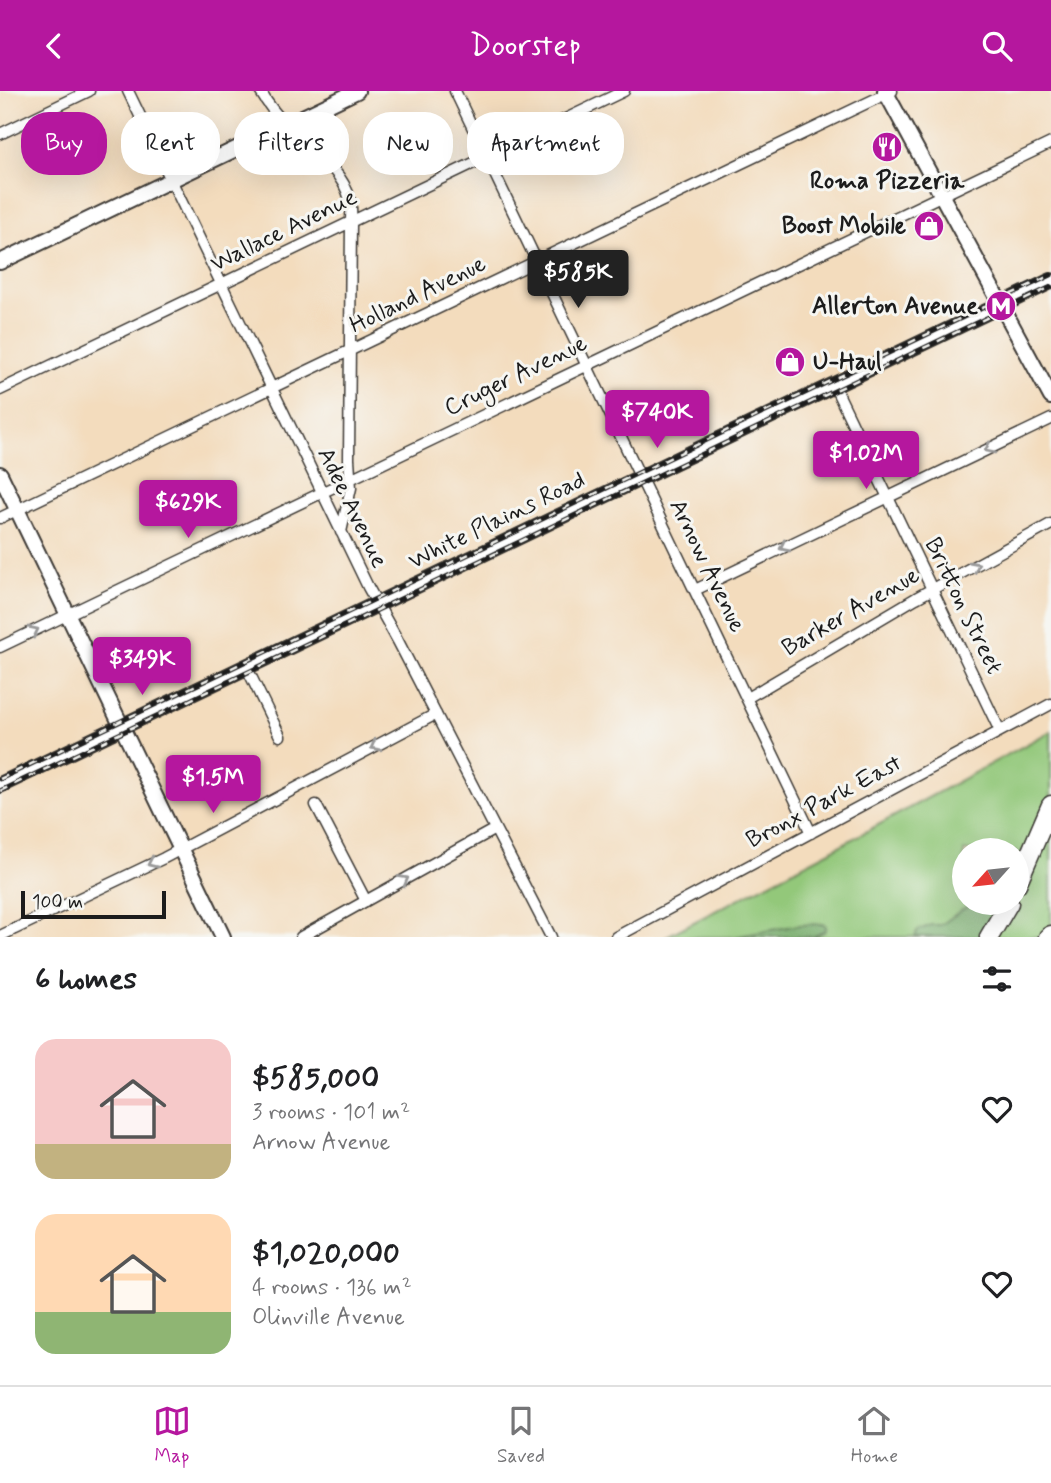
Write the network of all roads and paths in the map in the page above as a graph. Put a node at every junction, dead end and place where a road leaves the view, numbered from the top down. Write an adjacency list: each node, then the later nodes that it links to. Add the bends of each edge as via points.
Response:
1 (89, 91): 12 (street)
2 (128, 91): 18 (street, Adee Avenue)
3 (260, 91): 8 (street)
4 (356, 91): 9 (main road)
5 (455, 91): 11 (street, Arnow Avenue)
6 (624, 91): 10 (street, Wallace Avenue)
7 (888, 92): 19 (main road); 21 (street, Holland Avenue)
8 (275, 112)
9 (313, 112)
10 (580, 112)
11 (467, 116)
12 (0, 134)
13 (1051, 143): 19 (street, Cruger Avenue)
14 (234, 150): 18 (main road)
15 (467, 167): 20 (street, Wallace Avenue)
16 (337, 175): 20 (street, via 350,200)
17 (496, 175): 21 (street, Arnow Avenue)
18 (171, 180): 22 (main road); 24 (street, Adee Avenue)
19 (942, 196): 25 (main road); 27 (street, Cruger Avenue)
20 (351, 222): 24 (street, Wallace Avenue); 26 (street)
21 (537, 261): 26 (street, Holland Avenue); 27 (street, Arnow Avenue)
22 (0, 262)
23 (1051, 281): 25 (main road, White Plains Road)
24 (221, 284): 29 (street, Adee Avenue); 30 (street, Wallace Avenue)
25 (1001, 305): 28 (main road, White Plains Road); 31 (main road)
26 (350, 351): 29 (street, Holland Avenue); 35 (street)
27 (587, 365): 34 (street, Arnow Avenue); 35 (street, Cruger Avenue)
28 (834, 385): 34 (main road, White Plains Road); 37 (street, Britton Street)
29 (271, 389): 36 (street, Adee Avenue); 38 (street, Holland Avenue)
30 (0, 390)
31 (1051, 397)
32 (1051, 419): 37 (street, one-way to 37)
33 (0, 474): 38 (main road)
34 (641, 477): 43 (street, Arnow Avenue); 44 (main road, White Plains Road)
35 (350, 479): 36 (street, Cruger Avenue); 41 (street)
36 (321, 493): 41 (street, Adee Avenue); 45 (street, Cruger Avenue)
37 (888, 497): 42 (street, Britton Street); 43 (street, one-way to 43)
38 (18, 510): 39 (street, Holland Avenue); 45 (main road)
39 (0, 518)
40 (1051, 524): 42 (street, Barker Avenue, one-way to 40)
41 (340, 532): 44 (street, Adee Avenue)
42 (932, 589): 48 (street, Barker Avenue); 52 (street, Britton Street)
43 (695, 590): 48 (street, Arnow Avenue)
44 (377, 604): 47 (main road, White Plains Road); 50 (street, Adee Avenue)
45 (68, 614): 46 (street, Cruger Avenue, one-way to 45); 51 (main road)
46 (0, 647)
47 (246, 666): 51 (main road, White Plains Road); 53 (street)
48 (747, 698): 58 (street, Arnow Avenue)
49 (1051, 703): 52 (street, Bronx Park East)
50 (436, 714): 57 (street, Adee Avenue); 59 (street, one-way to 59)
51 (122, 727): 54 (main road, White Plains Road); 59 (main road)
52 (1000, 731): 58 (street, Bronx Park East)
53 (280, 736)
54 (0, 785)
55 (316, 805): 61 (street)
56 (1051, 806): 60 (highway)
57 (495, 828): 61 (street, one-way to 57); 66 (street, Adee Avenue)
58 (811, 833): 67 (street, Bronx Park East)
59 (180, 849): 63 (street, one-way to 63); 64 (main road)
60 (1029, 856)
61 (366, 901): 65 (street)
62 (1002, 915): 68 (highway)
63 (0, 936)
64 (223, 937)
65 (301, 937)
66 (551, 937)
67 (616, 937)
68 (989, 937)

